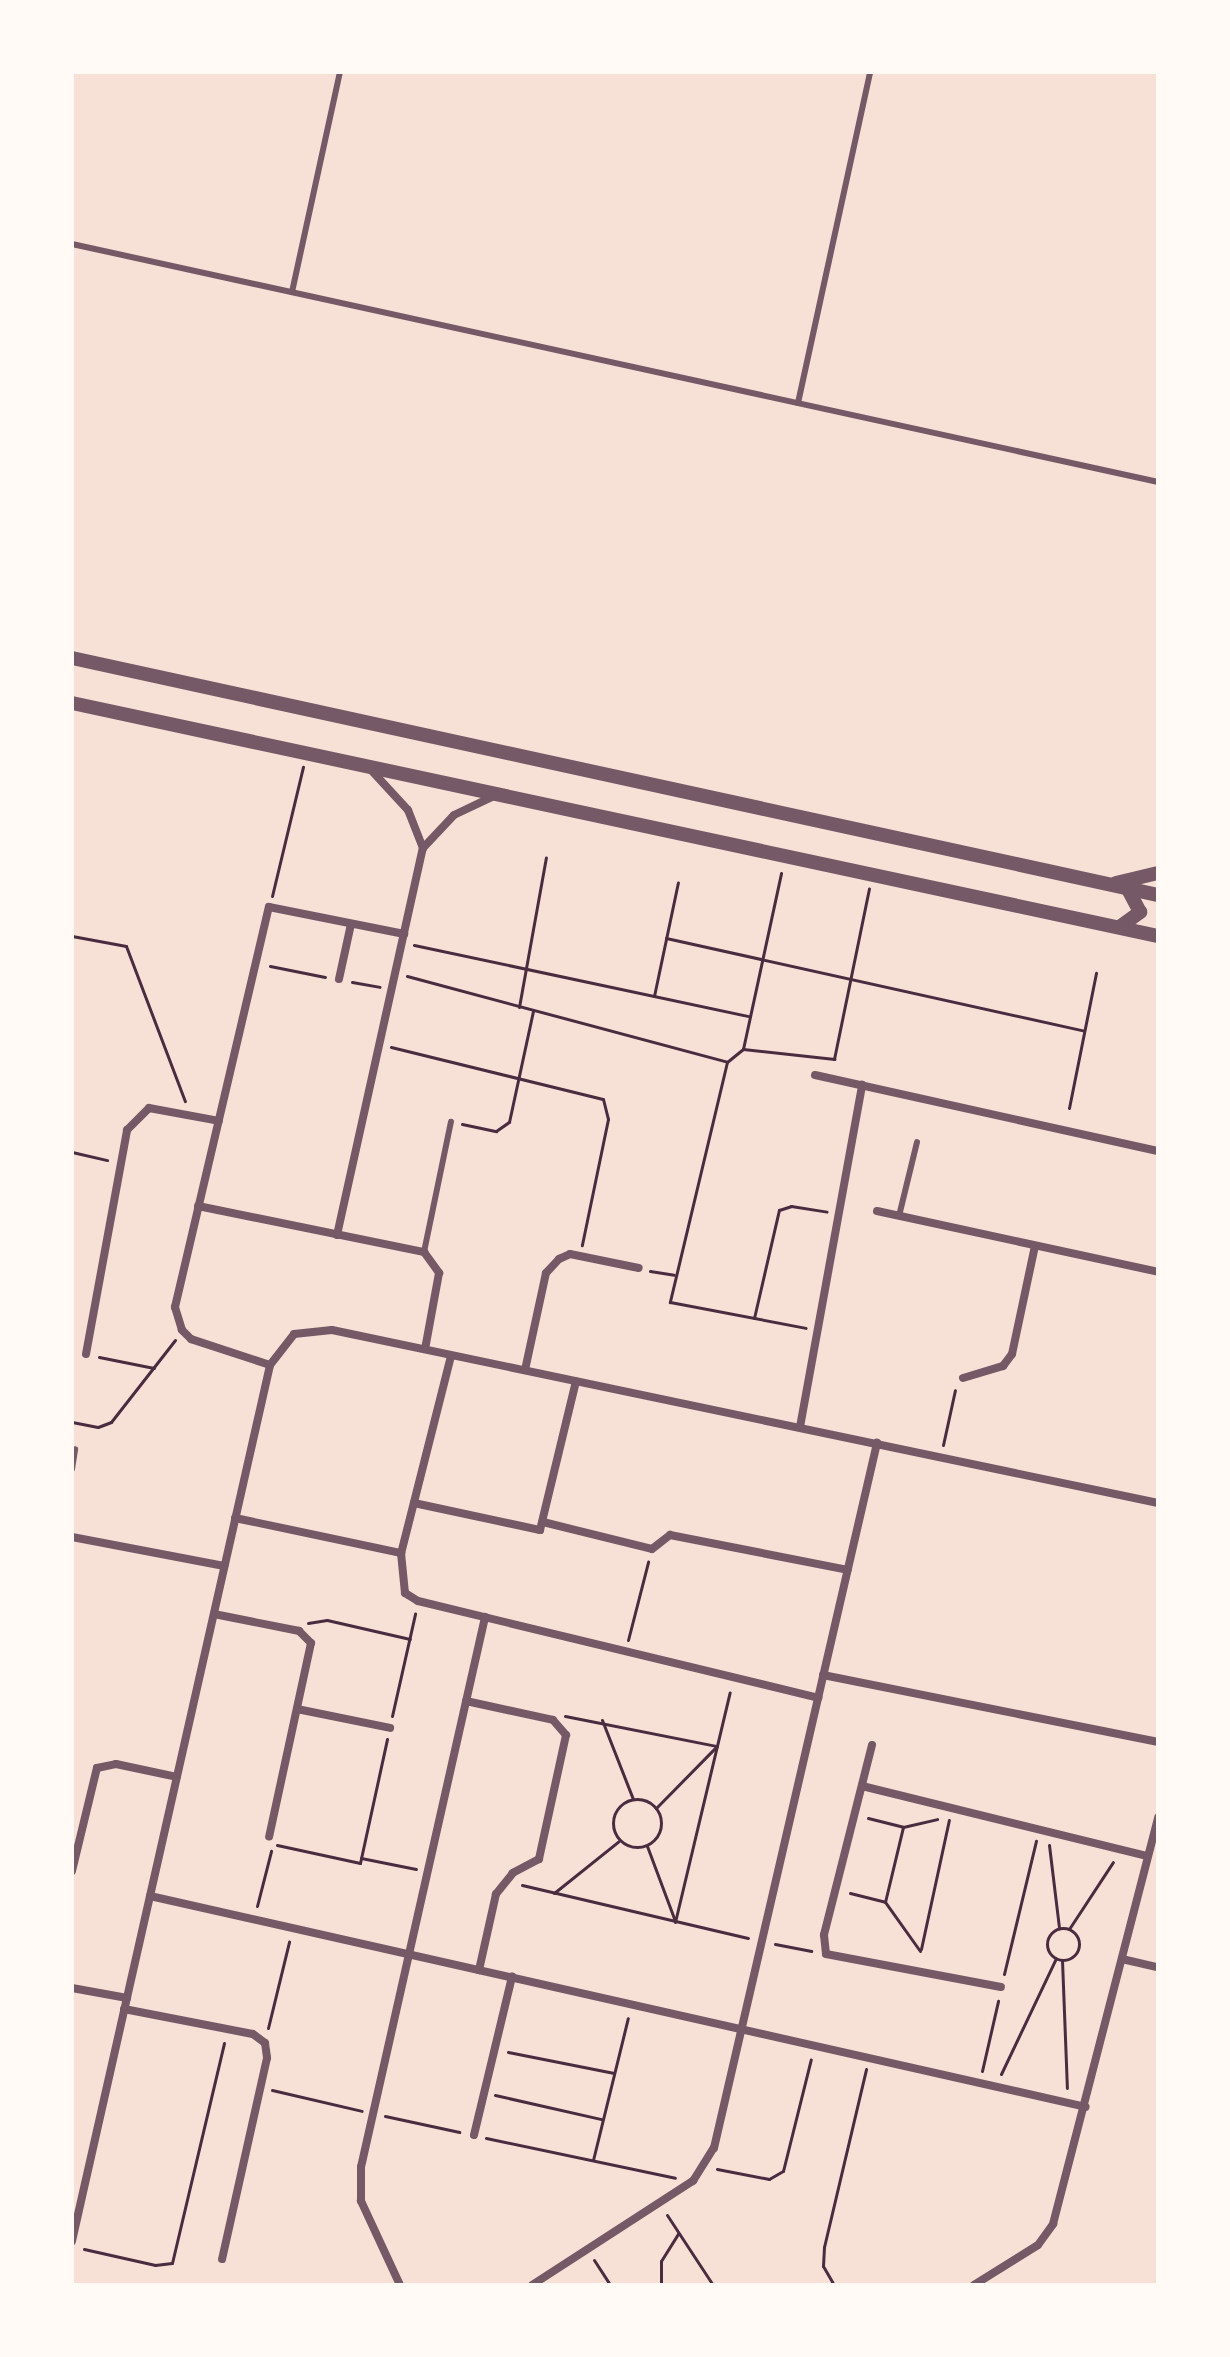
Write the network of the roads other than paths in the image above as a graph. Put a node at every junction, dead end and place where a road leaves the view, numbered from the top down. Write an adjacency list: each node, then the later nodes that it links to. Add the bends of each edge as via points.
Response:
1 (340, 72): 4 (lane)
2 (870, 72): 5 (lane)
3 (72, 244): 4 (lane)
4 (292, 292): 5 (lane)
5 (798, 403): 6 (lane)
6 (1158, 482)
7 (72, 658): 13 (street)
8 (72, 703): 9 (street)
9 (365, 766): 10 (street); 11 (street, via 397,793)
10 (498, 795): 11 (street, via 454,815); 17 (street)
11 (423, 848): 19 (street)
12 (1158, 873): 13 (street)
13 (1099, 885): 14 (street)
14 (1129, 891): 15 (street); 17 (street, via 1140,912 1129,925)
15 (1158, 895)
16 (351, 924): 19 (street); 20 (street); 23 (street, via 269,907)
17 (1120, 926): 18 (street)
18 (1158, 936)
19 (403, 938): 30 (street)
20 (339, 979)
21 (815, 1075): 22 (street)
22 (862, 1085): 26 (street); 42 (street)
23 (219, 1121): 27 (street); 36 (street, via 149,1108 136,1116 121,1162)
24 (451, 1122): 32 (lane)
25 (917, 1142): 29 (lane)
26 (1158, 1151)
27 (198, 1206): 30 (street); 38 (street, via 175,1307 182,1330 191,1339)
28 (877, 1211): 29 (street)
29 (899, 1216): 31 (street)
30 (337, 1235): 32 (street)
31 (1035, 1246): 34 (street); 40 (street, via 1012,1354 1003,1366)
32 (424, 1252): 35 (street, via 439,1273)
33 (639, 1268): 39 (street, via 580,1257 559,1259 546,1273)
34 (1158, 1272)
35 (425, 1349): 37 (street); 38 (street, via 312,1329 294,1334)
36 (86, 1354)
37 (451, 1356): 39 (street); 46 (street)
38 (270, 1365): 48 (street)
39 (525, 1370): 41 (street)
40 (963, 1378)
41 (576, 1381): 42 (street); 49 (street)
42 (800, 1427): 43 (street)
43 (877, 1443): 47 (street); 53 (street)
44 (75, 1449): 45 (lane)
45 (72, 1469)
46 (414, 1503): 49 (street, via 532,1531); 51 (street)
47 (1158, 1503)
48 (235, 1518): 51 (street); 52 (street)
49 (543, 1522): 53 (street, via 652,1549 670,1535)
50 (72, 1537): 52 (street)
51 (401, 1553): 55 (street, via 405,1593)
52 (224, 1566): 54 (street)
53 (848, 1570): 56 (street)
54 (214, 1614): 59 (street, via 299,1631 311,1643); 63 (street)
55 (485, 1617): 57 (street); 58 (street)
56 (823, 1675): 57 (street); 61 (street)
57 (818, 1698): 80 (street)
58 (466, 1701): 71 (street); 74 (street, via 553,1720 566,1735 539,1859 504,1881 496,1894)
59 (297, 1709): 60 (street); 67 (street)
60 (390, 1728)
61 (1158, 1742)
62 (872, 1745): 64 (street)
63 (177, 1777): 69 (street, via 116,1764 97,1768); 70 (street)
64 (862, 1786): 68 (street, via 951,1812); 76 (street, via 824,1935 826,1954)
65 (1158, 1817): 66 (street)
66 (1156, 1832): 68 (street)
67 (269, 1837)
68 (1148, 1856): 72 (street)
69 (72, 1871)
70 (150, 1896): 71 (street); 78 (street)
71 (409, 1954): 74 (street); 86 (street, via 359,2184 367,2217)
72 (1122, 1959): 73 (street); 81 (street)
73 (1158, 1967)
74 (479, 1970): 75 (street)
75 (512, 1977): 80 (street); 82 (street)
76 (1001, 1987)
77 (72, 1988): 78 (street)
78 (127, 1998): 79 (street)
79 (124, 2009): 83 (street); 85 (street, via 253,2034 265,2043 267,2058)
80 (742, 2026): 81 (street); 87 (street, via 706,2166 660,2204)
81 (1086, 2107): 88 (street, via 1053,2224 1038,2245)
82 (474, 2135)
83 (77, 2198): 84 (street)
84 (72, 2244)
85 (222, 2259)
86 (400, 2285)
87 (532, 2285)
88 (974, 2285)

